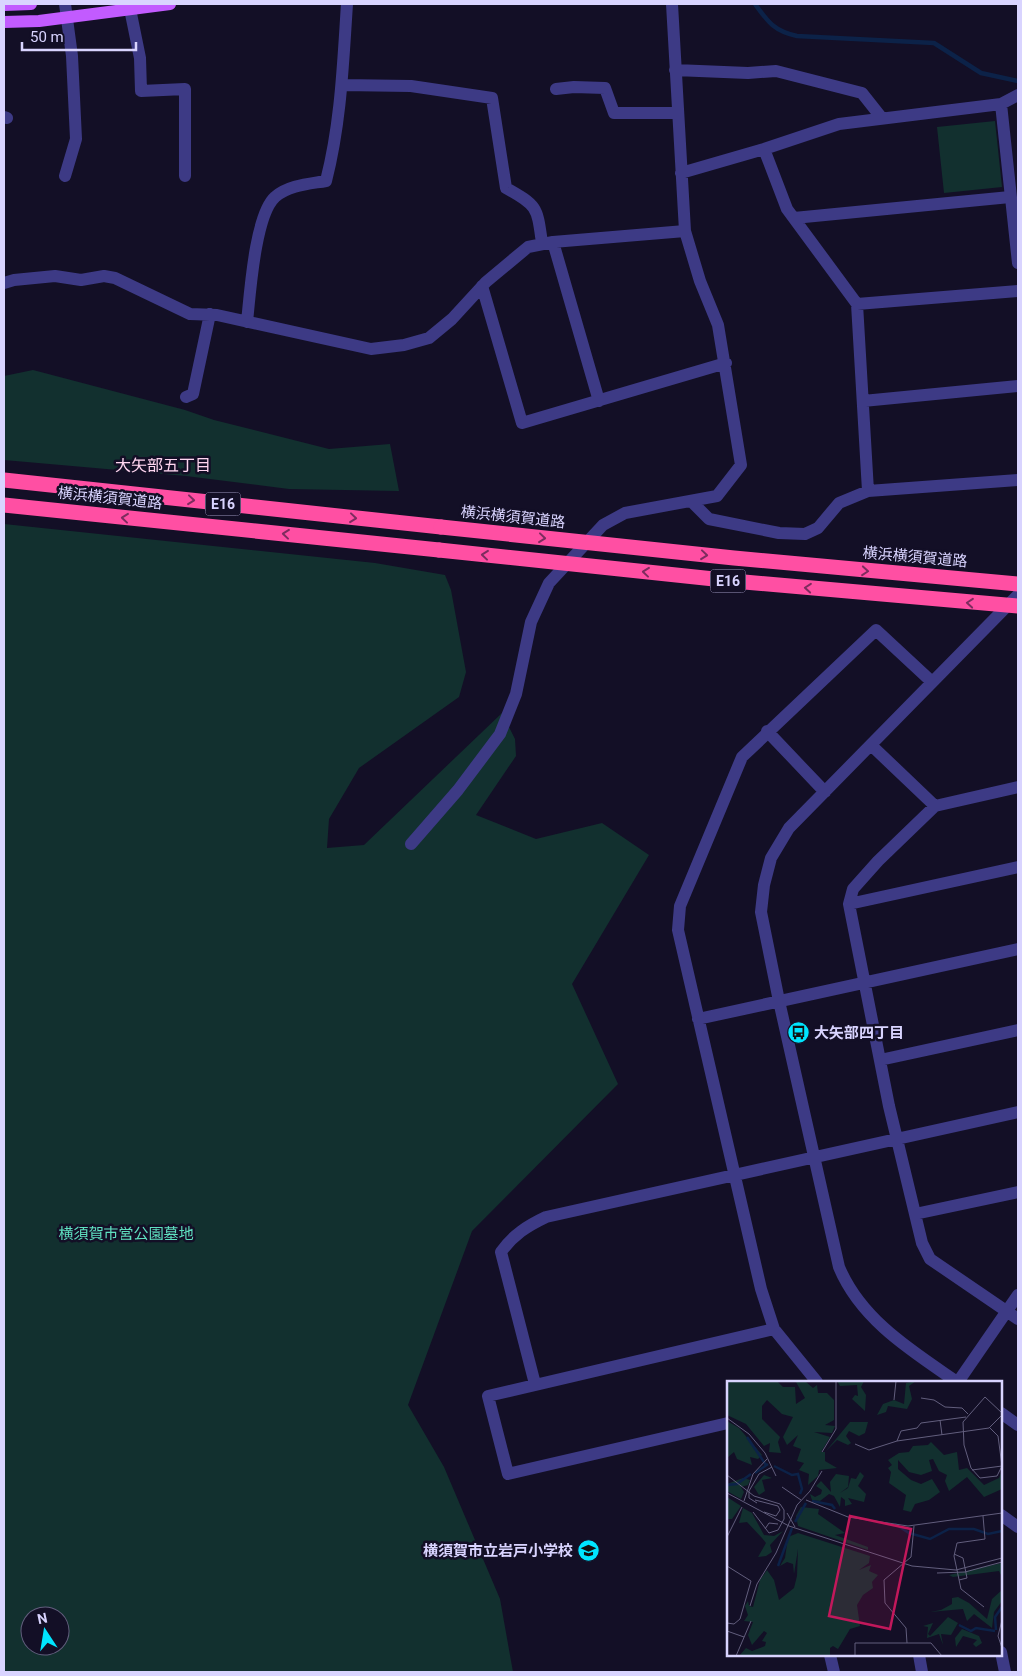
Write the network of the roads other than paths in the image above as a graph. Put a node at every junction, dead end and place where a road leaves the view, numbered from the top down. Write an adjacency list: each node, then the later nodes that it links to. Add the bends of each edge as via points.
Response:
1 (31, 4): 6 (main road)
2 (65, 4): 8 (street)
3 (170, 4): 7 (main road)
4 (347, 4): 11 (street)
5 (672, 4): 10 (street)
6 (4, 6)
7 (129, 6): 8 (main road); 20 (street, via 140,58 141,91 185,89)
8 (67, 17): 9 (main road); 19 (street, via 76,139)
9 (4, 22)
10 (675, 70): 15 (street); 16 (street, via 776,71 862,93)
11 (342, 85): 24 (street, via 412,86 492,98 506,188 526,198 539,216); 31 (street, via 326,181 291,188 268,206 260,228)
12 (556, 89): 15 (street, via 605,88 614,113)
13 (1018, 95): 14 (street)
14 (1001, 104): 16 (street); 21 (street)
15 (677, 114): 18 (street)
16 (881, 117): 17 (street, via 839,124)
17 (764, 149): 18 (street); 22 (street, via 787,209)
18 (681, 173): 23 (street)
19 (65, 176)
20 (185, 176)
21 (1010, 197): 22 (street); 25 (street)
22 (794, 218): 29 (street)
23 (685, 231): 24 (street); 32 (street, via 718,325)
24 (548, 242): 27 (street, via 528,247); 35 (street)
25 (1018, 263)
26 (4, 284): 30 (street, via 55,276 81,280 104,276 115,278 190,314)
27 (482, 286): 31 (street, via 452,319 429,338 404,345 371,349); 35 (street, via 522,423)
28 (1018, 291): 29 (street)
29 (857, 304): 36 (street)
30 (210, 314): 31 (street); 34 (street, via 193,394)
31 (247, 322)
32 (726, 363): 35 (street); 40 (street, via 741,464 717,496)
33 (1018, 386): 36 (street)
34 (186, 397)
35 (599, 401)
36 (863, 401): 39 (street)
37 (4, 480): 42 (highway, 横浜横須賀道路 / E16, one-way to 42, bridge, via 734,558)
38 (1018, 480): 39 (street)
39 (868, 491): 40 (street, via 839,503 818,528 805,534 780,533 709,519)
40 (692, 502): 51 (street, via 625,513 603,525 549,583 531,622 516,694 500,734 458,790)
41 (4, 505): 44 (highway, 横浜横須賀道路 / E16, one-way to 41, bridge, via 752,583)
42 (1018, 584)
43 (1018, 595): 45 (street)
44 (1018, 606)
45 (932, 682): 46 (street, via 876,630); 47 (street)
46 (768, 732): 49 (street); 57 (street, via 742,757 680,906 678,930)
47 (871, 745): 49 (street); 50 (street)
48 (1018, 787): 50 (street)
49 (825, 792): 56 (street, via 789,828 771,858 764,885 762,912)
50 (935, 806): 53 (street, via 878,860 853,889)
51 (411, 844)
52 (1018, 867): 53 (street)
53 (849, 904): 55 (street)
54 (1018, 949): 55 (street)
55 (864, 982): 56 (street); 59 (street)
56 (779, 1001): 57 (street); 62 (street)
57 (698, 1019): 63 (street)
58 (1018, 1030): 59 (street)
59 (880, 1060): 61 (street)
60 (1018, 1112): 61 (street)
61 (897, 1139): 62 (street); 65 (street)
62 (814, 1159): 63 (street); 71 (street, via 839,1267 848,1288 892,1337)
63 (735, 1175): 69 (street, via 761,1289); 73 (street, via 546,1217 509,1240 500,1252)
64 (1018, 1192): 65 (street)
65 (914, 1214): 67 (street, via 930,1259)
66 (1018, 1295): 67 (street)
67 (1006, 1310): 68 (street); 72 (street)
68 (1018, 1319)
69 (774, 1329): 70 (street); 73 (street)
70 (816, 1381)
71 (956, 1381)
72 (958, 1381)
73 (535, 1384): 75 (street, via 488,1396 508,1474)
74 (1002, 1414): 76 (street)
75 (727, 1423)
76 (1018, 1425)
77 (1002, 1516): 78 (street)
78 (1018, 1527)
79 (830, 1656): 82 (street)
80 (919, 1656): 83 (street)
81 (1002, 1656): 84 (street)
82 (834, 1672)
83 (922, 1672)
84 (1005, 1672)

